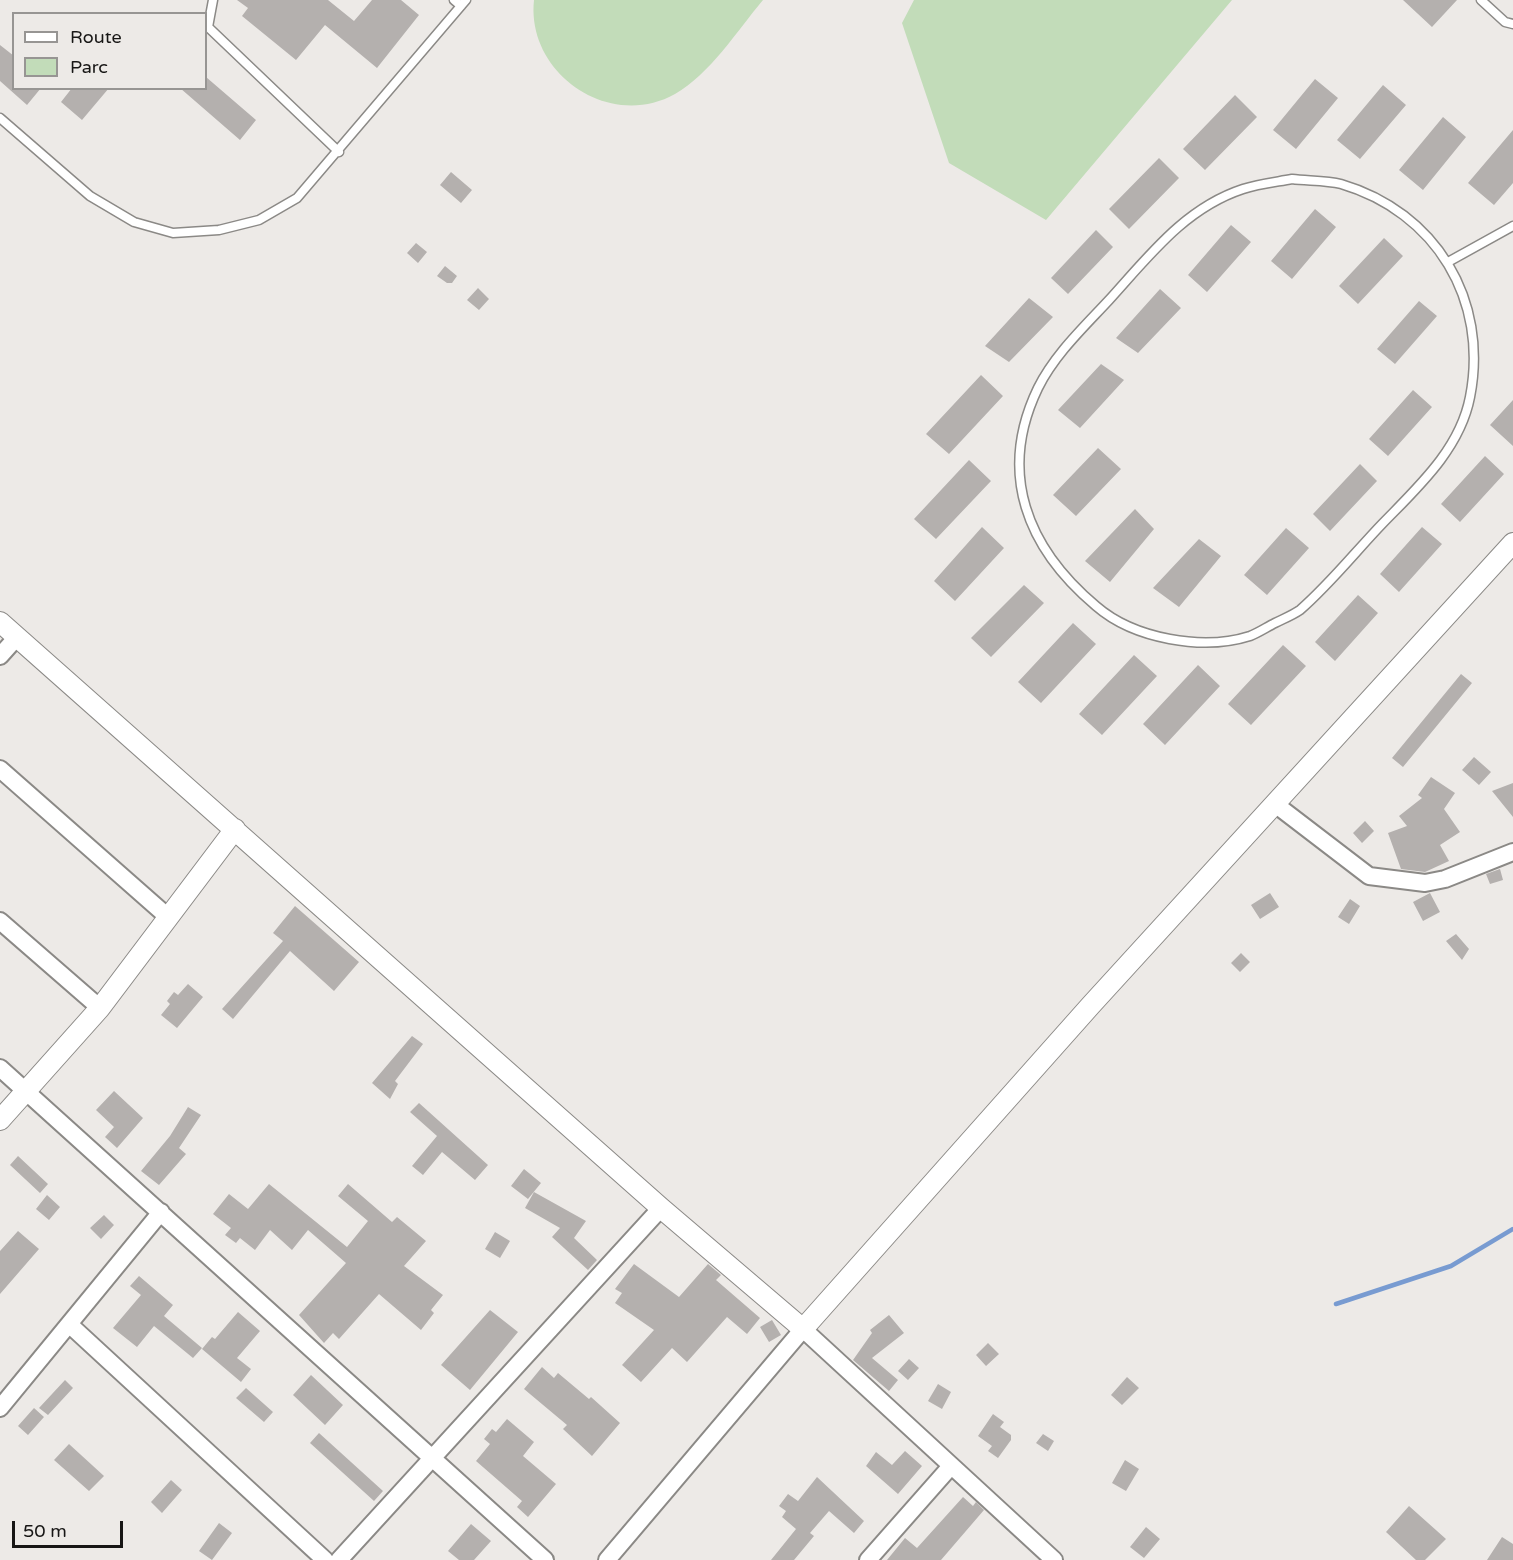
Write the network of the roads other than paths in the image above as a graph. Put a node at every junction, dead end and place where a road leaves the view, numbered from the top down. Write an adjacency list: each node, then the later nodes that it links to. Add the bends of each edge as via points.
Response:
1 (213, 0): 6 (lane, via 208,27)
2 (1481, 0): 4 (lane, via 1505,22)
3 (460, 2): 6 (lane)
4 (1513, 24)
5 (0, 118): 6 (lane, via 90,196 134,222 173,233 219,230 259,220 297,198)
6 (339, 152)
7 (1513, 226): 8 (lane)
8 (1448, 262): 8 (lane, via 1419,225 1383,202 1339,183 1292,179 1244,188 1208,204 1173,229 1063,350 1038,387 1022,433 1017,472 1027,512 1043,547 1067,582 1101,611 1147,634 1198,644 1250,636 1298,612 1429,476 1454,439 1470,399 1474,350 1467,305)
9 (1513, 543): 14 (street)
10 (0, 622): 11 (street)
11 (17, 637): 12 (street); 15 (street)
12 (0, 656)
13 (0, 769): 17 (street)
14 (1275, 804): 16 (street, via 1369,876 1425,883); 26 (street)
15 (235, 829): 17 (street); 23 (street)
16 (1513, 852)
17 (168, 917): 19 (street)
18 (0, 921): 19 (street)
19 (100, 1008): 21 (street)
20 (0, 1068): 21 (street)
21 (25, 1090): 22 (street); 24 (street)
22 (0, 1120)
23 (661, 1208): 26 (street); 28 (street)
24 (161, 1212): 25 (street); 28 (street)
25 (70, 1325): 27 (street); 30 (street)
26 (803, 1329): 29 (street); 33 (street)
27 (0, 1408)
28 (431, 1458): 31 (street); 32 (street)
29 (951, 1466): 34 (street); 35 (street)
30 (325, 1560)
31 (339, 1560)
32 (545, 1560)
33 (606, 1560)
34 (868, 1560)
35 (1054, 1560)

